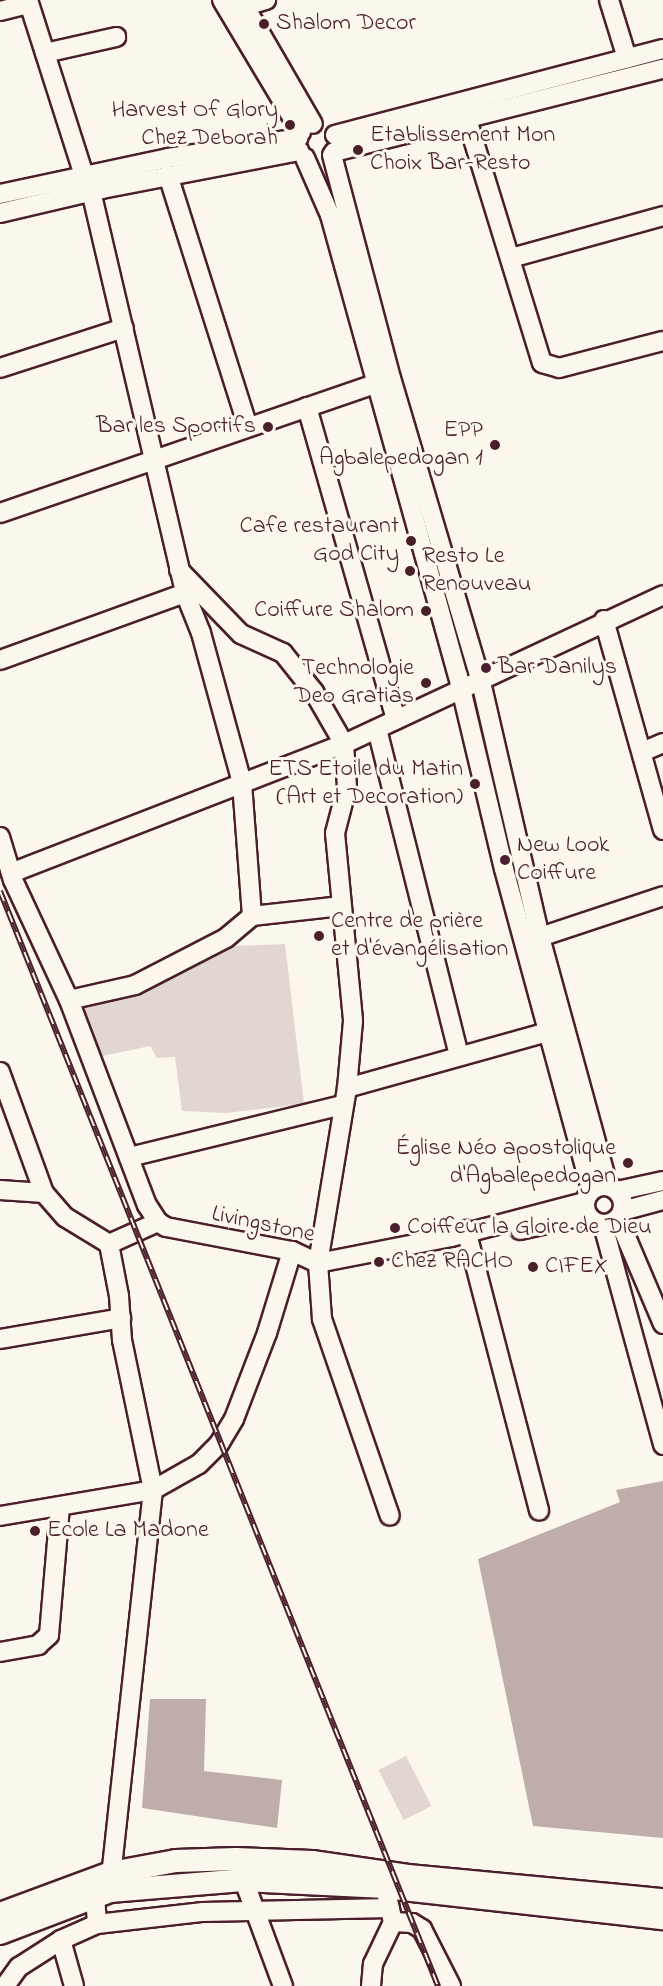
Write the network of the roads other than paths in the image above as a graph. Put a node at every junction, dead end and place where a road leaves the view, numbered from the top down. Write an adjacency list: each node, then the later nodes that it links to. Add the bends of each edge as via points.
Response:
1 (222, 0): 13 (street)
2 (266, 0): 5 (street)
3 (609, 0): 10 (street)
4 (29, 2): 6 (street); 9 (street)
5 (243, 3): 13 (street)
6 (0, 10)
7 (116, 37): 9 (street)
8 (663, 49): 10 (street)
9 (45, 53): 16 (street)
10 (627, 58): 14 (street)
11 (663, 69): 12 (street)
12 (466, 116): 14 (street); 20 (street)
13 (303, 140): 14 (street, via 319,162); 14 (street, via 330,128); 15 (street); 16 (street); 24 (street)
14 (334, 147): 24 (street)
15 (168, 176): 16 (street); 26 (street)
16 (88, 183): 17 (street); 18 (street); 21 (street)
17 (0, 194)
18 (0, 213)
19 (663, 216): 20 (street)
20 (511, 258): 22 (street, via 542,363 559,368)
21 (124, 328): 23 (street); 27 (street)
22 (662, 346)
23 (0, 368)
24 (383, 381): 25 (street); 34 (street); 35 (street)
25 (307, 407): 26 (street); 36 (street)
26 (248, 427): 27 (street)
27 (153, 459): 28 (street); 29 (street)
28 (0, 513)
29 (179, 570): 30 (street); 39 (street, via 241,634 283,653 314,692)
30 (185, 593): 33 (street); 41 (street, via 201,633)
31 (663, 595): 32 (street)
32 (604, 620): 34 (street); 40 (street)
33 (0, 660)
34 (481, 682): 35 (street); 48 (street)
35 (462, 690): 36 (street); 48 (street)
36 (396, 720): 37 (street)
37 (377, 729): 39 (street); 51 (street)
38 (663, 743): 40 (street)
39 (344, 744): 41 (street); 46 (street, via 347,787 335,833)
40 (642, 752): 42 (street)
41 (242, 783): 44 (street); 47 (street)
42 (663, 830)
43 (0, 837): 44 (street)
44 (8, 879): 49 (street)
45 (663, 896): 48 (street)
46 (341, 906): 47 (street); 53 (street, via 353,1021)
47 (252, 916): 49 (street, via 226,938 135,985)
48 (531, 940): 50 (street); 58 (street)
49 (69, 1000): 54 (street)
50 (548, 1032): 51 (street); 58 (street)
51 (459, 1055): 53 (street)
52 (0, 1072): 57 (street)
53 (345, 1097): 54 (street); 65 (street)
54 (129, 1158): 61 (street)
55 (663, 1180): 58 (street, Livingstone)
56 (0, 1190): 57 (street)
57 (44, 1193): 63 (street, via 59,1212)
58 (597, 1197): 60 (street); 60 (street); 62 (street, Livingstone)
59 (663, 1200): 60 (street)
60 (614, 1218): 67 (street); 69 (street)
61 (158, 1222): 63 (street); 64 (street, Livingstone, via 179,1232)
62 (462, 1236): 65 (street, Livingstone); 72 (street)
63 (109, 1244): 66 (street)
64 (292, 1251): 65 (street, Livingstone); 70 (street, via 267,1333 234,1419 219,1444 199,1464)
65 (318, 1263): 74 (street, via 322,1319)
66 (121, 1318): 68 (street); 70 (street, via 122,1340)
67 (663, 1324)
68 (0, 1339)
69 (663, 1445)
70 (153, 1490): 71 (street); 78 (street)
71 (60, 1506): 73 (street); 75 (street, via 48,1635 38,1645)
72 (539, 1511)
73 (0, 1516)
74 (390, 1516)
75 (0, 1652)
76 (236, 1859): 77 (street); 78 (main road, via 176,1862); 79 (main road, via 312,1862)
77 (243, 1880): 78 (main road); 79 (main road); 81 (street)
78 (105, 1887): 82 (main road); 84 (street); 85 (main road)
79 (388, 1898): 80 (main road); 81 (street); 83 (main road); 90 (street); 91 (street, via 422,1929)
80 (663, 1900)
81 (254, 1910): 84 (street, via 153,1915); 89 (street)
82 (0, 1914)
83 (663, 1917)
84 (97, 1924): 86 (street)
85 (0, 1933)
86 (61, 1940): 87 (street, via 19,1967); 88 (street)
87 (5, 1986)
88 (74, 1986)
89 (283, 1986)
90 (371, 1986)
91 (451, 1986)

